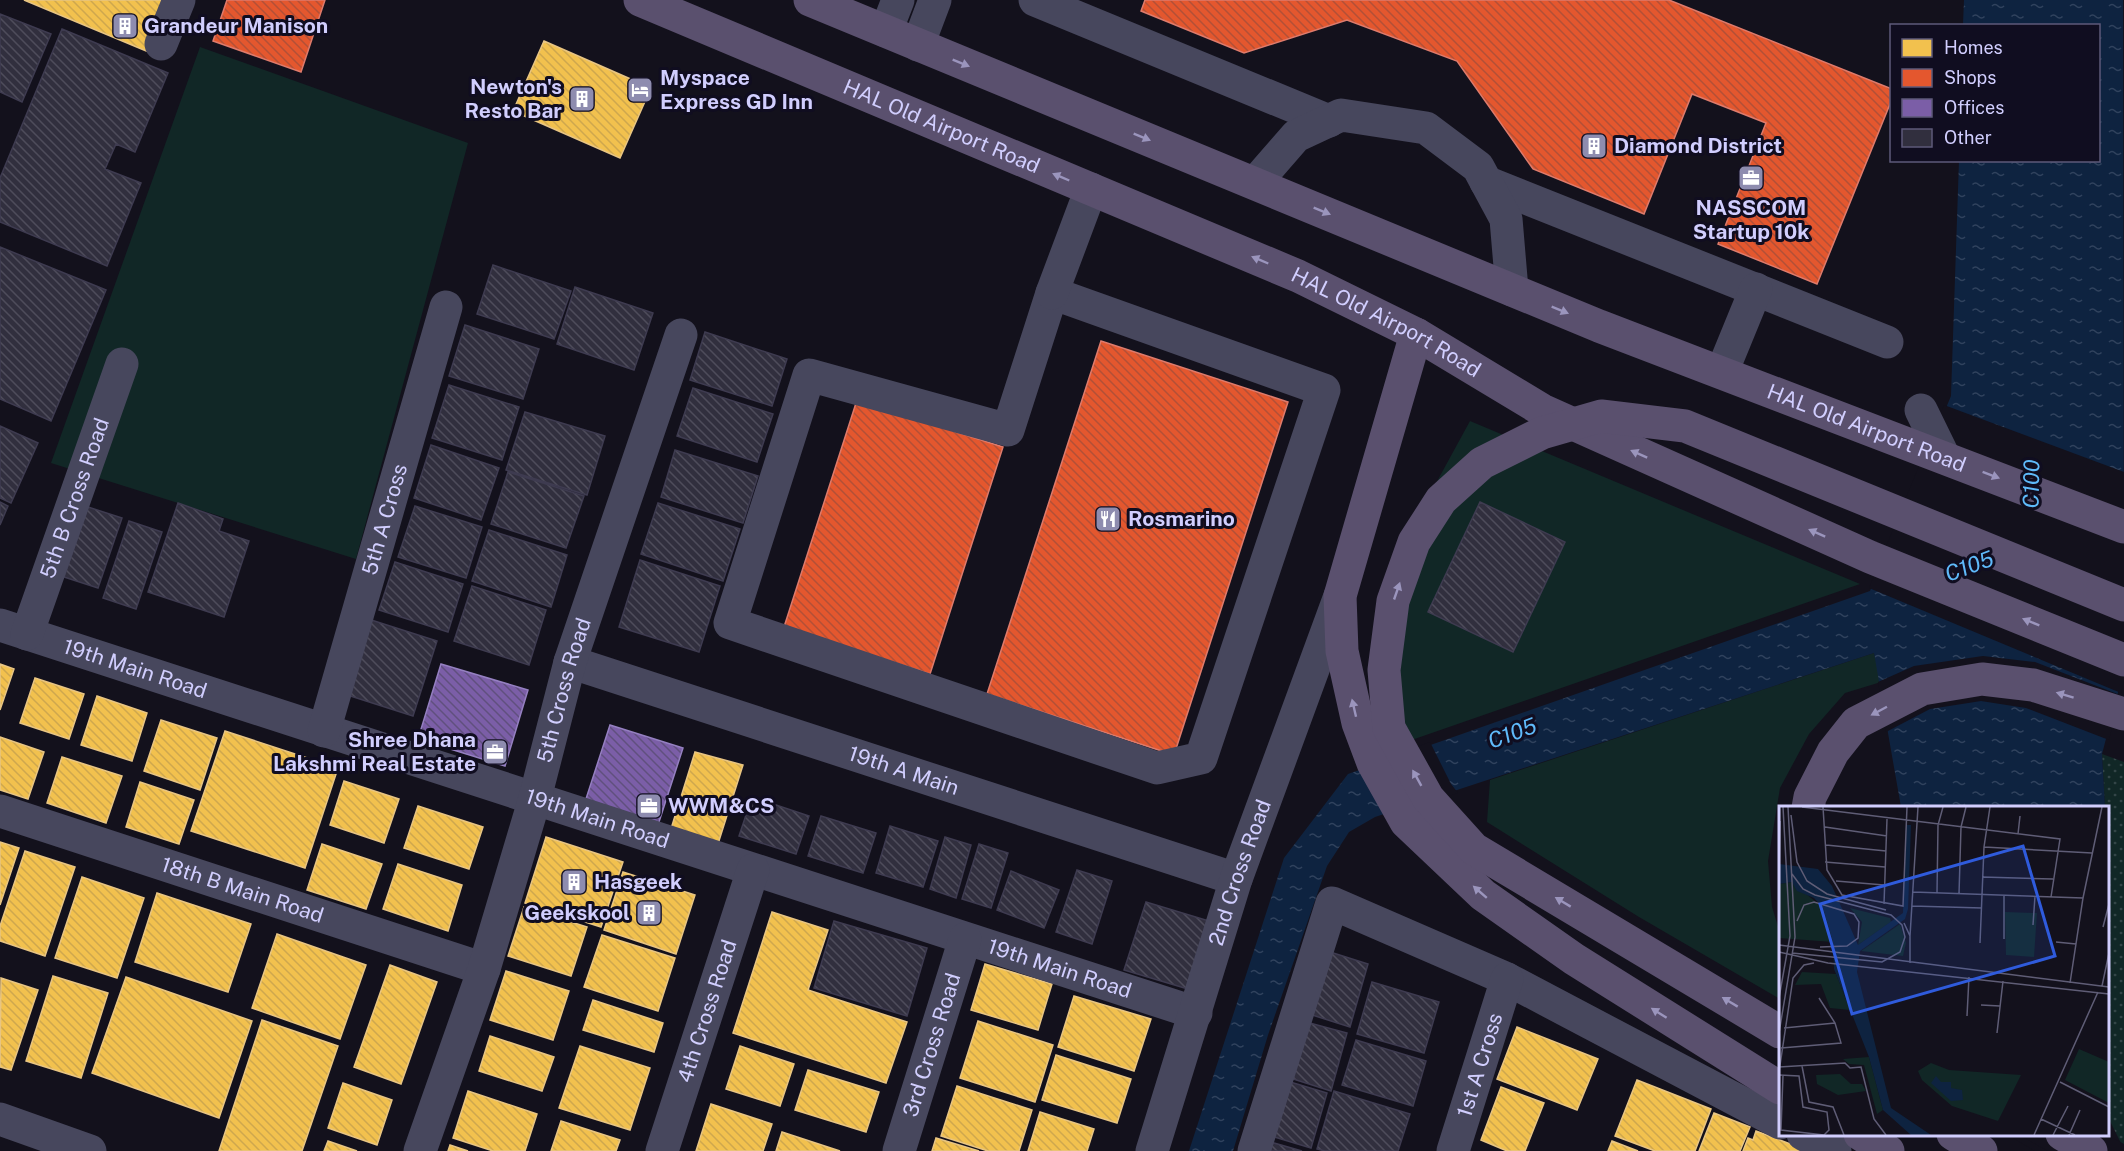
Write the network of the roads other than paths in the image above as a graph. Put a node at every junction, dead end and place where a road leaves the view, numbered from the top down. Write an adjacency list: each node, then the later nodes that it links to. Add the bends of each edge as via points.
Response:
1 (179, 0): 8 (street)
2 (640, 0): 13 (main road, HAL Old Airport Road, one-way to 2)
3 (810, 0): 7 (main road, HAL Old Airport Road)
4 (897, 0): 7 (street)
5 (934, 0): 9 (street)
6 (1035, 0): 10 (street)
7 (886, 31): 9 (main road, HAL Old Airport Road)
8 (161, 44)
9 (918, 45): 12 (main road, HAL Old Airport Road, one-way to 12)
10 (1329, 121): 11 (street, via 1341,115 1426,128 1478,167); 12 (street, via 1296,136)
11 (1486, 182): 14 (street); 15 (street, via 1506,219)
12 (1255, 183): 15 (main road, HAL Old Airport Road, one-way to 15)
13 (1091, 189): 16 (street); 18 (main road, HAL Old Airport Road, one-way to 13, via 1298,276)
14 (1756, 289): 20 (street); 22 (street)
15 (1512, 290): 22 (main road, HAL Old Airport Road, one-way to 22)
16 (1052, 293): 16 (street, via 1008,430 809,375 730,623 1157,768 1202,758 1324,390)
17 (446, 307): 30 (street, 5th A Cross)
18 (1416, 334): 24 (main road); 27 (main road, HAL Old Airport Road, one-way to 18, via 1870,557 1542,410)
19 (681, 335): 28 (street, 5th Cross Road)
20 (1887, 342)
21 (123, 364): 26 (street, 5th B Cross Road)
22 (1722, 372): 23 (main road, HAL Old Airport Road, one-way to 23, via 1927,434)
23 (2124, 527)
24 (1340, 596): 35 (street, 2nd Cross Road); 41 (main road, one-way to 24, via 1574,959 1491,901 1406,822 1373,763 1358,723 1342,651)
25 (2124, 605): 40 (main road, one-way to 25, bridge, via 1474,849 1428,798 1389,728 1384,670 1394,601 1414,542 1441,500 1482,463 1542,433 1601,417 1685,426)
26 (14, 629): 30 (street, 19th Main Road)
27 (2124, 660)
28 (570, 662): 31 (street, 5th Cross Road); 35 (street, 19th A Main)
29 (2122, 713): 32 (main road, one-way to 32, via 2033,685 1983,679 1922,689 1856,723 1833,752)
30 (324, 731): 31 (street, 19th Main Road)
31 (535, 798): 34 (street, 19th Main Road); 37 (street, 5th Cross Road)
32 (1808, 806)
33 (0, 810): 37 (street, 18th B Main Road)
34 (753, 870): 36 (street, 19th Main Road); 50 (street, 4th Cross Road)
35 (1236, 879): 39 (street, 2nd Cross Road)
36 (965, 939): 39 (street, 19th Main Road); 51 (street, 3rd Cross Road)
37 (484, 969): 49 (street, 5th Cross Road)
38 (1507, 979): 43 (street); 53 (street, via 1332,903); 54 (street, 1st A Cross)
39 (1197, 1013): 52 (street, 2nd Cross Road)
40 (1779, 1031)
41 (1779, 1087)
42 (0, 1119): 48 (street)
43 (1779, 1121)
44 (1807, 1136): 55 (street)
45 (1863, 1136): 56 (main road)
46 (1956, 1136): 57 (main road)
47 (2065, 1136): 58 (main road)
48 (90, 1151)
49 (420, 1151)
50 (662, 1151)
51 (899, 1151)
52 (1152, 1151)
53 (1254, 1151)
54 (1453, 1151)
55 (1835, 1151)
56 (1888, 1151)
57 (1981, 1151)
58 (2091, 1151)

